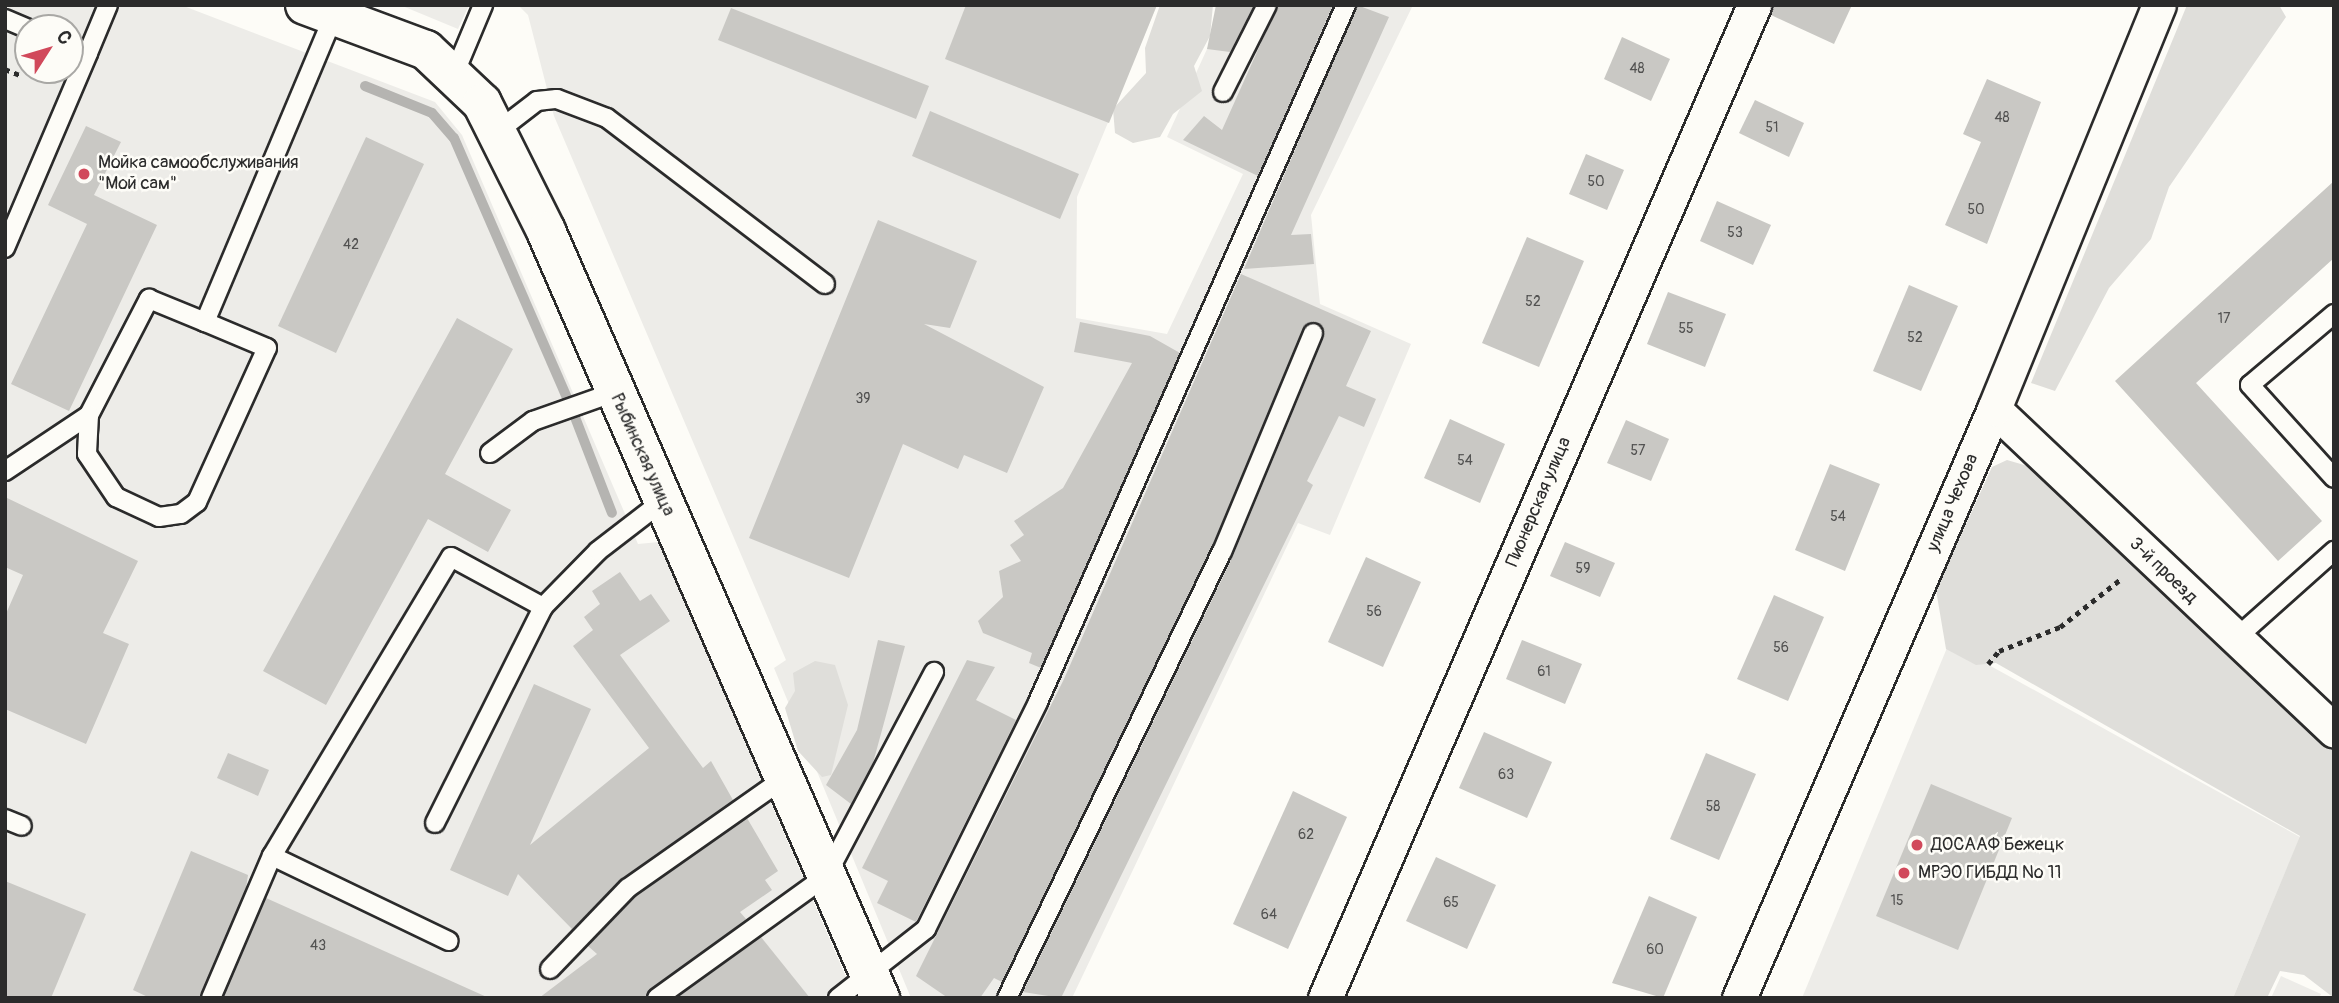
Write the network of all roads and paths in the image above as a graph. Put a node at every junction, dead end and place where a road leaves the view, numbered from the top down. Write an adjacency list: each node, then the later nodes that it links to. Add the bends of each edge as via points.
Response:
1 (108, 5): 9 (lane)
2 (483, 5): 10 (lane)
3 (1266, 5): 11 (lane)
4 (1346, 5): 38 (lane, via 1038,702 926,929)
5 (1754, 5): 43 (street, Пионерская улица)
6 (2159, 5): 19 (street, улица Чехова)
7 (319, 10): 10 (main road, Рыбинская улица, via 426,50); 16 (lane)
8 (84, 52): 9 (lane)
9 (88, 54): 13 (lane)
10 (455, 72): 12 (main road, Рыбинская улица)
11 (1223, 92)
12 (498, 131): 14 (lane, via 517,112 547,100 607,118); 18 (main road, Рыбинская улица)
13 (5, 248)
14 (825, 284)
15 (2334, 314): 23 (lane, via 2250,385)
16 (205, 322): 20 (lane, via 149,299); 20 (lane, via 267,348 197,502 181,514 159,516 116,497 87,454)
17 (1313, 333): 42 (lane, via 1216,565)
18 (615, 392): 21 (lane, via 533,421); 24 (main road, Рыбинская улица)
19 (1994, 409): 26 (street, 3-й проезд); 44 (street, улица Чехова)
20 (89, 415): 22 (lane)
21 (490, 453)
22 (5, 471)
23 (2334, 478)
24 (663, 501): 27 (lane, via 598,551); 32 (main road, Рыбинская улица)
25 (2334, 551): 28 (lane)
26 (2173, 581): 28 (street, 3-й проезд); 29 (path, via 2117,578 2060,627 1999,650)
27 (543, 607): 33 (lane); 34 (lane, via 451,557)
28 (2234, 640): 31 (street, 3-й проезд)
29 (1988, 664)
30 (934, 671): 35 (lane)
31 (2334, 731)
32 (783, 779): 35 (main road, Рыбинская улица); 37 (lane, via 628,888)
33 (435, 823)
34 (272, 856): 36 (lane); 39 (lane)
35 (826, 876): 38 (main road, Рыбинская улица); 40 (lane)
36 (449, 941)
37 (550, 970)
38 (875, 985): 41 (lane)
39 (211, 998)
40 (657, 998)
41 (838, 998)
42 (1007, 998)
43 (1325, 998)
44 (1739, 998)

